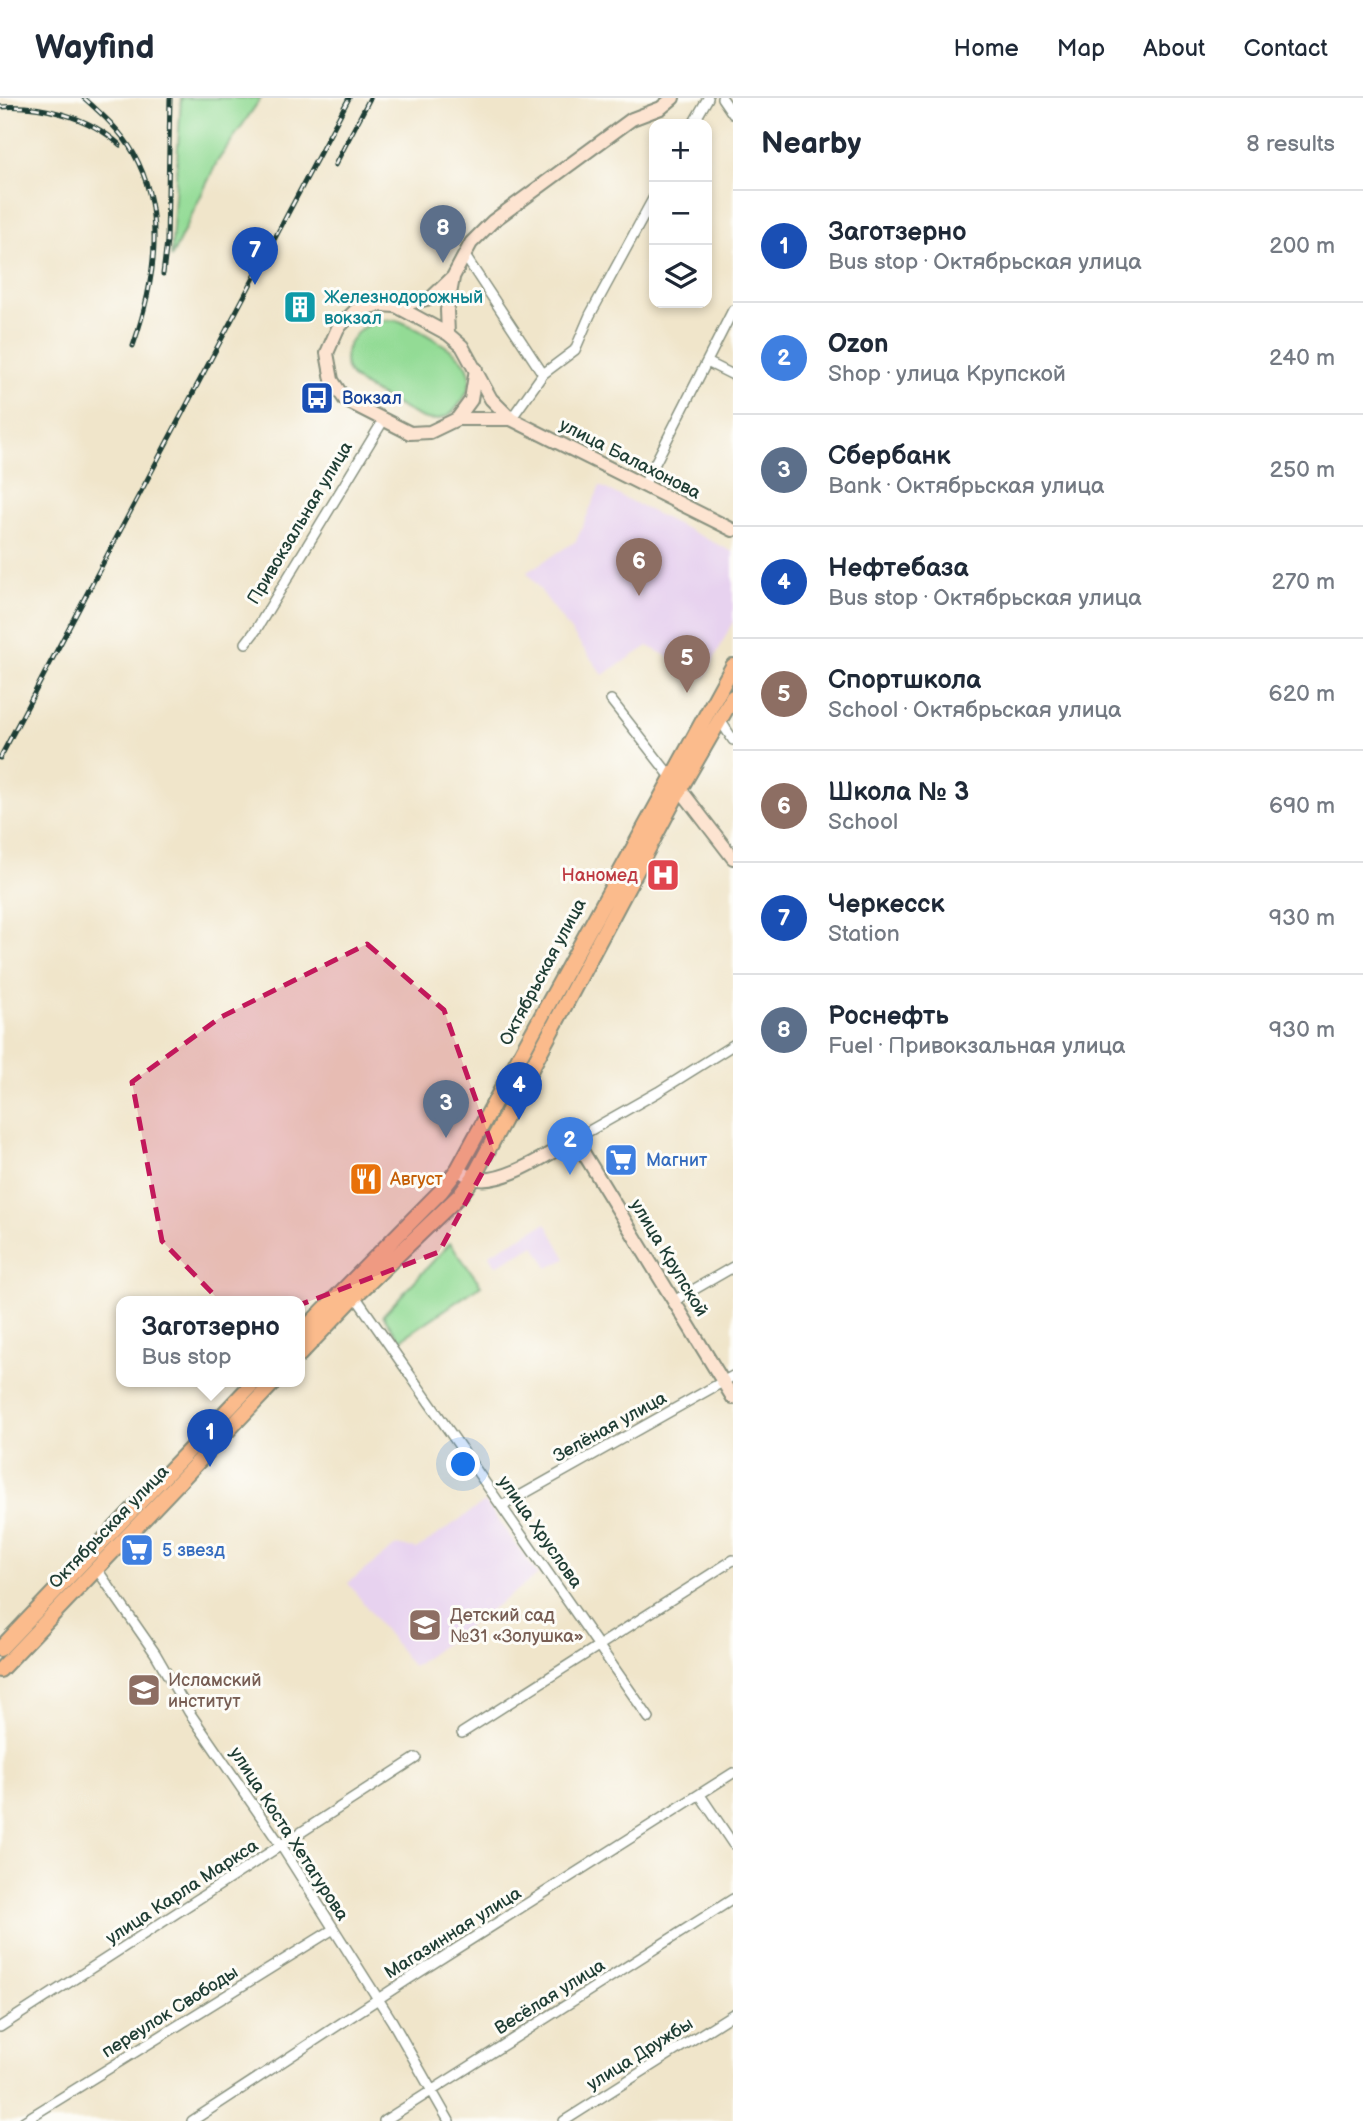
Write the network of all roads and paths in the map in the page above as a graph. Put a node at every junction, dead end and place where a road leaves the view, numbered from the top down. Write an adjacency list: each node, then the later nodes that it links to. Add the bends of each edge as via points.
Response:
1 (673, 98): 7 (street, via 632,119 493,221)
2 (708, 98): 5 (street)
3 (722, 98): 4 (street)
4 (733, 114)
5 (696, 119)
6 (649, 206): 14 (street, via 575,350)
7 (465, 256): 8 (street); 14 (street)
8 (453, 277): 9 (street, via 431,298); 11 (street)
9 (396, 306): 11 (street, улица Балахонова); 18 (street, улица Балахонова, via 356,310 338,328 327,353 332,380 345,400)
10 (733, 310): 12 (street)
11 (448, 334): 13 (street, улица Балахонова, via 462,345)
12 (707, 362): 15 (street); 19 (street)
13 (476, 369): 16 (street, via 471,400); 17 (street, улица Балахонова, via 491,400)
14 (543, 374): 17 (street)
15 (733, 375)
16 (457, 419): 17 (street, улица Балахонова); 18 (street, улица Балахонова, via 430,432 411,433)
17 (511, 419): 19 (street, улица Балахонова)
18 (383, 421): 21 (street, Привокзальная улица)
19 (644, 485): 20 (street, улица Балахонова)
20 (733, 530)
21 (246, 643)
22 (733, 666): 27 (main road, Октябрьская улица)
23 (733, 697): 25 (main road, Октябрьская улица)
24 (611, 700): 27 (street)
25 (720, 720): 26 (street); 27 (main road, Октябрьская улица)
26 (733, 740)
27 (676, 783): 28 (street); 31 (main road, Октябрьская улица); 32 (main road, Октябрьская улица)
28 (733, 858)
29 (733, 1045): 30 (street)
30 (575, 1139): 32 (street, via 512,1172); 35 (street, улица Крупской)
31 (458, 1169): 32 (street); 36 (main road, Октябрьская улица, via 442,1191)
32 (473, 1178): 34 (main road, Октябрьская улица)
33 (733, 1267): 35 (street)
34 (355, 1296): 37 (main road, Октябрьская улица); 42 (street, улица Хруслова)
35 (674, 1301): 38 (street, улица Крупской)
36 (305, 1329)
37 (305, 1349)
38 (728, 1378): 41 (street, улица Крупской); 42 (street, Зелёная улица)
39 (249, 1387): 46 (main road, Октябрьская улица)
40 (269, 1387): 44 (main road, Октябрьская улица)
41 (733, 1398)
42 (502, 1506): 45 (street, улица Хруслова)
43 (733, 1560): 45 (street)
44 (96, 1568): 47 (main road, Октябрьская улица); 54 (street, улица Коста Хетагурова)
45 (600, 1645): 48 (street, улица Хруслова); 49 (street)
46 (0, 1649)
47 (0, 1670)
48 (649, 1718)
49 (462, 1734)
50 (416, 1758): 54 (street, улица Карла Маркса)
51 (733, 1773): 52 (street, Магазинная улица)
52 (700, 1795): 53 (street); 57 (street, Магазинная улица)
53 (733, 1844)
54 (282, 1847): 56 (street, улица Коста Хетагурова); 59 (street, улица Карла Маркса)
55 (733, 1899): 60 (street, Весёлая улица)
56 (332, 1930): 57 (street, улица Коста Хетагурова); 61 (street, переулок Свободы)
57 (379, 1999): 60 (street, улица Коста Хетагурова); 62 (street, Магазинная улица)
58 (733, 2014): 65 (street, улица Дружбы)
59 (0, 2027)
60 (431, 2091): 63 (street, Весёлая улица); 64 (street, улица Коста Хетагурова)
61 (24, 2121)
62 (192, 2121)
63 (384, 2121)
64 (449, 2121)
65 (564, 2121)

